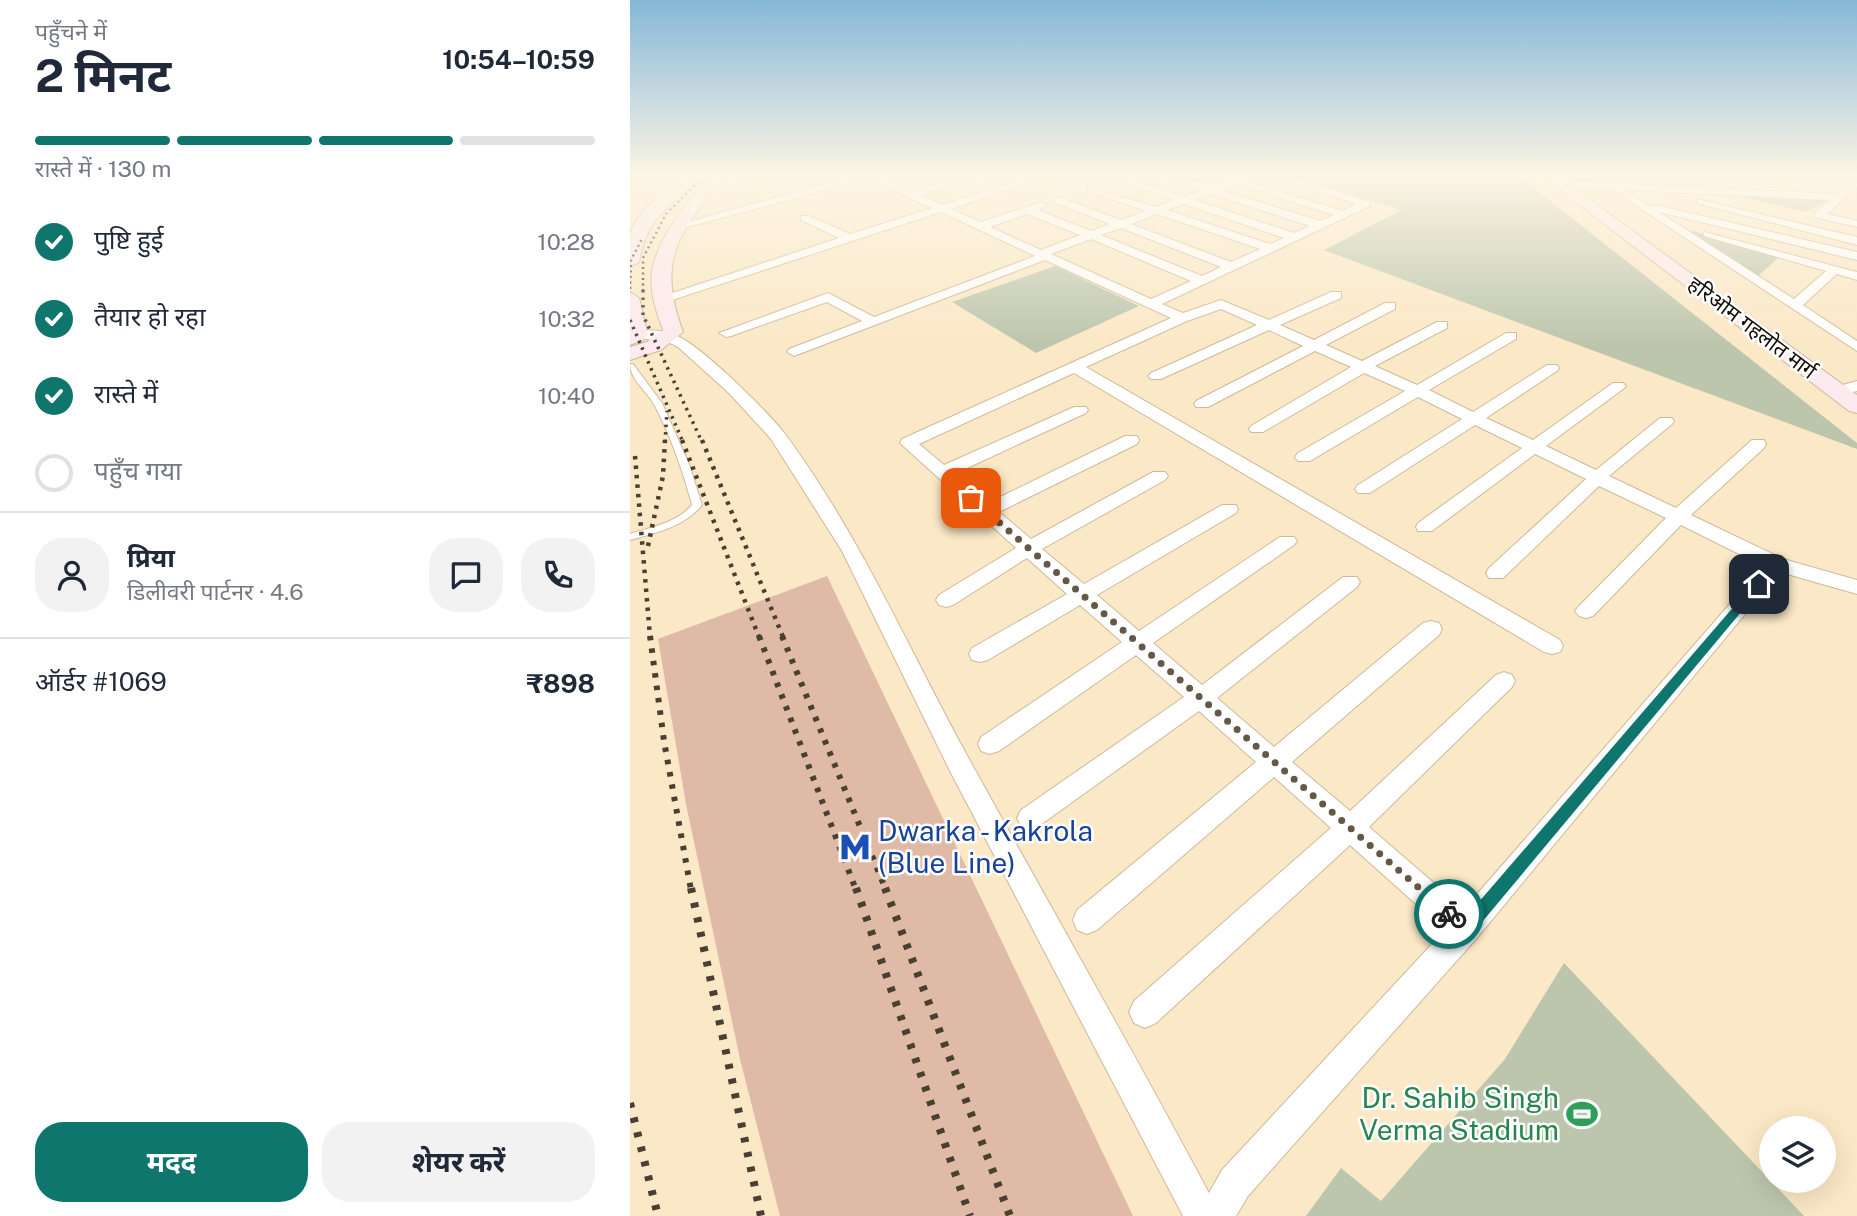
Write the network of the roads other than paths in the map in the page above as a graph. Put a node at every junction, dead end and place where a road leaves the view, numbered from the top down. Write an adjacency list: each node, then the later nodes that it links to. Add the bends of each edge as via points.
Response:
1 (677, 231): 31 (street, via 661,265)
2 (833, 231): 18 (street)
3 (872, 231): 18 (street)
4 (991, 231): 22 (street)
5 (1080, 231): 16 (street)
6 (1102, 231): 16 (street)
7 (1138, 231): 25 (street)
8 (1216, 231): 21 (street)
9 (1275, 231): 17 (street)
10 (1308, 231): 17 (street)
11 (1622, 231): 55 (street, हरिओम गहलोत मार्ग)
12 (1681, 231): 34 (street)
13 (1696, 231): 26 (street)
14 (1752, 231): 23 (street)
15 (1817, 231): 20 (street)
16 (1091, 235): 22 (street); 28 (street)
17 (1294, 237): 21 (street)
18 (849, 238): 31 (street)
19 (632, 241): 24 (street)
20 (1857, 241)
21 (1270, 248): 25 (street)
22 (1043, 255): 32 (street); 37 (street)
23 (1857, 256)
24 (630, 262)
25 (1231, 266): 28 (street)
26 (1835, 270): 27 (street); 34 (street)
27 (1857, 276)
28 (1201, 280): 32 (street)
29 (1336, 295): 39 (street)
30 (630, 298): 35 (street)
31 (661, 299): 42 (street, via 673,332)
32 (1151, 303): 36 (street)
33 (1390, 306): 44 (street)
34 (1794, 306): 45 (street)
35 (630, 309): 43 (street)
36 (1182, 318): 39 (street, via 1220,304); 49 (street)
37 (873, 322): 40 (street, via 828,297); 46 (street)
38 (1442, 325): 48 (street)
39 (1269, 327): 44 (street); 51 (street)
40 (726, 333)
41 (1511, 336): 54 (street)
42 (668, 337): 43 (street); 97 (street, via 683,344 736,391 778,436 852,551 958,764)
43 (633, 343)
44 (1317, 346): 48 (street); 56 (street)
45 (1857, 347)
46 (794, 352)
47 (630, 366): 74 (lane, via 658,403 697,505 676,522)
48 (1364, 366): 54 (street); 61 (street)
49 (1075, 367): 66 (street, via 908,443); 86 (street)
50 (1552, 368): 59 (street)
51 (1156, 376)
52 (1857, 386): 55 (street)
53 (1618, 387): 64 (street)
54 (1418, 391): 59 (street); 65 (street)
55 (1837, 391): 57 (street, हरिओम गहलोत मार्ग)
56 (1202, 404)
57 (1857, 406)
58 (1080, 410): 66 (street)
59 (1472, 417): 64 (street); 69 (street)
60 (1667, 421): 68 (street)
61 (1257, 429)
62 (1131, 440): 71 (street)
63 (1758, 444): 72 (street)
64 (1535, 446): 68 (street); 73 (street)
65 (1304, 457)
66 (942, 473): 71 (street)
67 (1159, 476): 76 (street)
68 (1598, 477): 72 (street); 78 (street)
69 (1364, 489)
70 (1229, 509): 81 (street)
71 (986, 511): 76 (street)
72 (1678, 517): 77 (street); 83 (street)
73 (1425, 527)
74 (630, 537)
75 (1287, 541): 85 (street)
76 (1028, 548): 81 (street); 82 (street)
77 (1776, 564): 80 (street); 95 (street)
78 (1496, 573)
79 (1350, 582): 89 (street)
80 (1857, 587)
81 (1083, 596): 85 (street); 87 (street)
82 (946, 600)
83 (1586, 611)
84 (1431, 629): 91 (street)
85 (1138, 643): 89 (street); 90 (street)
86 (1552, 646)
87 (980, 654)
88 (1504, 681): 93 (street)
89 (1201, 698): 91 (street); 92 (street)
90 (990, 744)
91 (1275, 762): 93 (street); 94 (street)
92 (1030, 818)
93 (1350, 828): 95 (street); 96 (street)
94 (1087, 920)
95 (1466, 929): 98 (street, via 1235,1183)
96 (1145, 1012)
97 (1202, 1216)
98 (1216, 1216)

